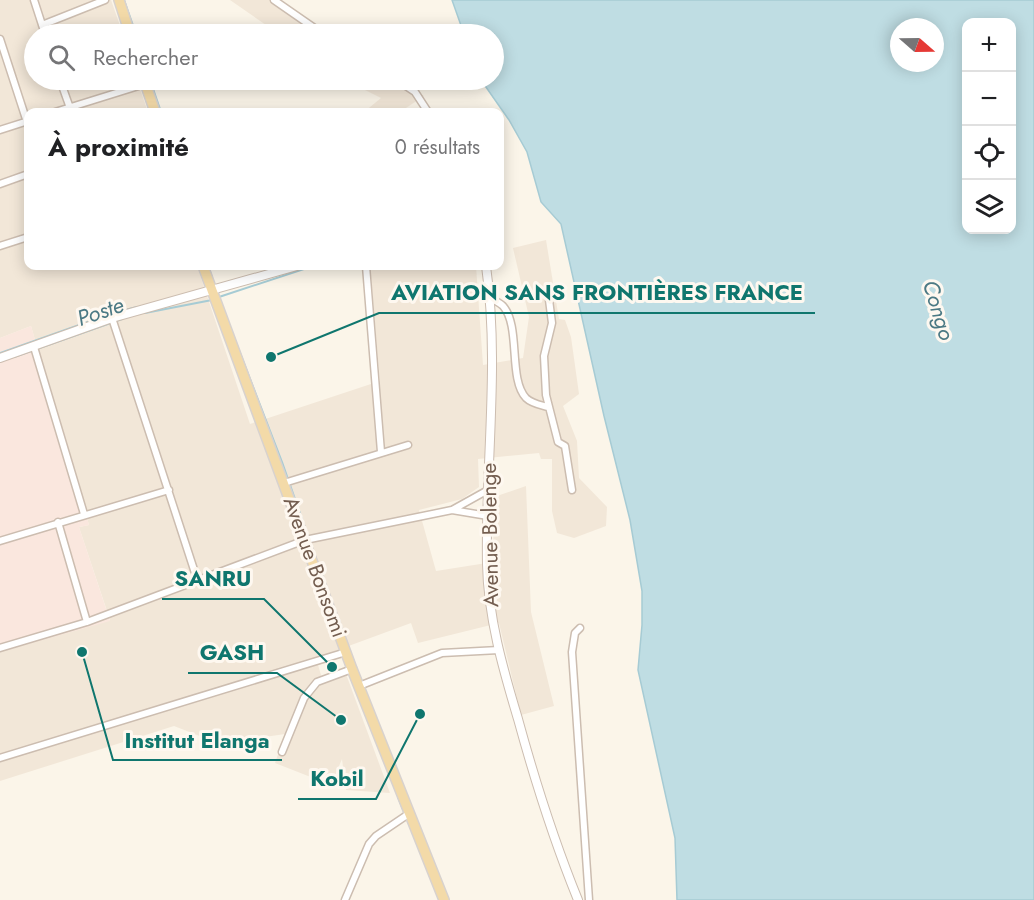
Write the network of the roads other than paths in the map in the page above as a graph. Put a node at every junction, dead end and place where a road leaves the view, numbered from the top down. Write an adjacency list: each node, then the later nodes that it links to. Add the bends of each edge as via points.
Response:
1 (34, 0): 5 (street)
2 (105, 0): 6 (street)
3 (119, 0): 7 (main road)
4 (274, 0): 8 (street)
5 (42, 24)
6 (45, 24)
7 (127, 24)
8 (309, 24)
9 (0, 39): 17 (street)
10 (64, 90): 14 (street)
11 (122, 90): 14 (street)
12 (148, 90): 15 (main road)
13 (412, 90): 16 (street)
14 (70, 108)
15 (154, 108)
16 (425, 108)
17 (24, 109)
18 (24, 122): 19 (street)
19 (0, 130)
20 (24, 175): 21 (street)
21 (0, 183)
22 (24, 238): 23 (street)
23 (0, 246)
24 (203, 270): 28 (main road, Avenue Bonsomi)
25 (284, 270): 28 (street)
26 (366, 270): 36 (street)
27 (486, 270): 30 (street, Avenue Bolenge)
28 (211, 292): 31 (street); 37 (main road, Avenue Bonsomi)
29 (549, 292): 34 (street, via 552,323 544,356)
30 (490, 298): 34 (street, via 503,306 511,326 517,372 525,396); 39 (street, Avenue Bolenge)
31 (112, 318): 32 (street); 38 (street)
32 (34, 347): 33 (street); 42 (street)
33 (0, 358)
34 (548, 407): 40 (street, via 558,442 565,446)
35 (408, 445): 36 (street)
36 (381, 452): 37 (street)
37 (284, 483): 45 (main road, Avenue Bonsomi)
38 (169, 490): 42 (street); 47 (street)
39 (488, 490): 41 (street); 43 (street, Avenue Bolenge)
40 (572, 490)
41 (452, 510): 43 (street); 45 (street)
42 (84, 514): 44 (street)
43 (488, 516): 51 (street, Avenue Bolenge, via 489,593)
44 (58, 522): 46 (street); 48 (street)
45 (305, 540): 47 (street); 52 (main road, Avenue Bonsomi)
46 (0, 541)
47 (197, 579): 48 (street)
48 (87, 622): 50 (street)
49 (580, 628): 61 (street, via 572,652)
50 (0, 648)
51 (499, 650): 54 (street, via 442,653); 60 (street, Avenue Bolenge, via 551,834)
52 (346, 652): 53 (main road, Avenue Bonsomi); 56 (street)
53 (352, 669): 54 (main road, Avenue Bonsomi); 55 (street, via 317,682 304,698)
54 (359, 686): 57 (main road, Avenue Bonsomi)
55 (282, 752)
56 (0, 758)
57 (410, 813): 58 (street, via 369,844); 59 (main road, Avenue Bonsomi)
58 (345, 900)
59 (444, 900)
60 (578, 900)
61 (589, 900)

